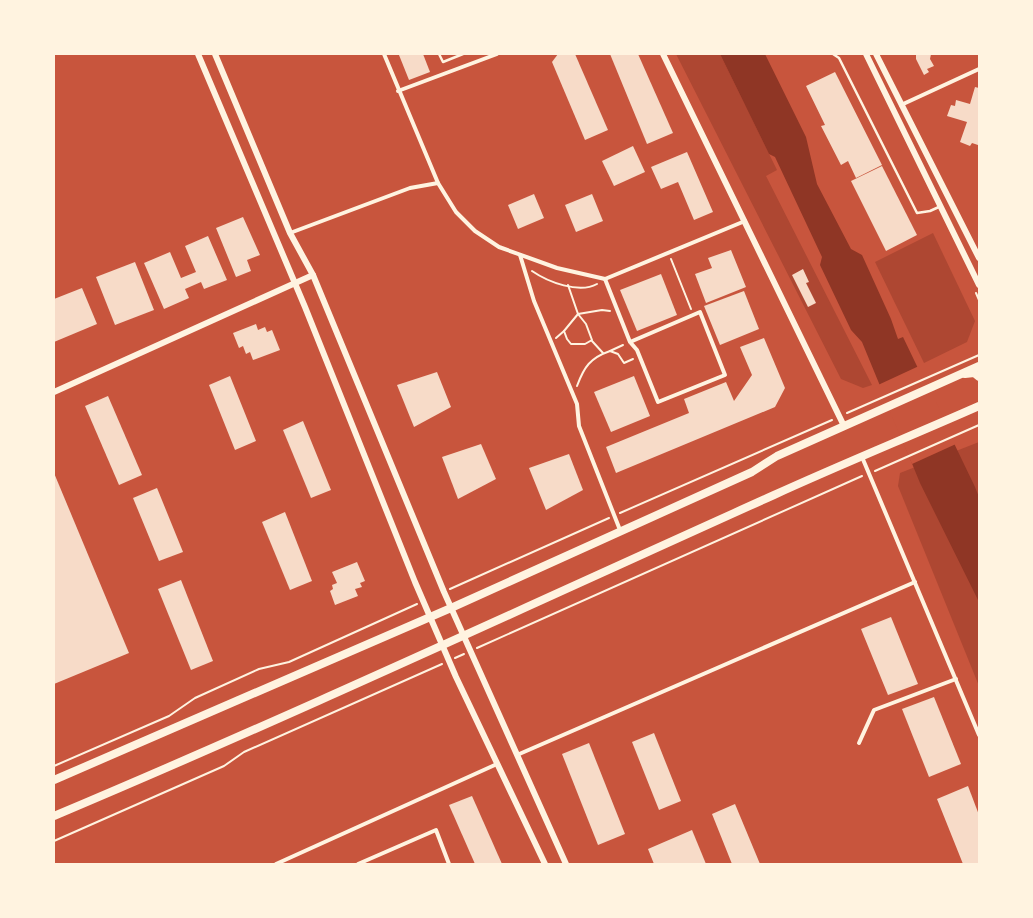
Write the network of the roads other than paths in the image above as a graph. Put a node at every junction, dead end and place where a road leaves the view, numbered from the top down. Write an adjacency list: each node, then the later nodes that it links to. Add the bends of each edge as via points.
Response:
1 (198, 54): 22 (street)
2 (215, 54): 17 (street)
3 (384, 54): 12 (street)
4 (439, 54): 5 (lane, via 443,62)
5 (463, 54)
6 (497, 54): 12 (street)
7 (663, 54): 16 (street)
8 (833, 54): 15 (lane, via 839,58 917,213)
9 (866, 54): 15 (street)
10 (876, 54): 13 (street)
11 (979, 69): 13 (street)
12 (398, 90): 14 (street)
13 (901, 104): 19 (street)
14 (438, 183): 17 (street, via 410,188); 18 (street, via 456,212 475,231 499,247)
15 (941, 206): 23 (street)
16 (745, 221): 21 (street); 31 (street)
17 (290, 233): 20 (street)
18 (520, 255): 21 (street, via 557,268); 33 (street, via 534,301 577,404 579,426)
19 (979, 258)
20 (313, 275): 22 (street); 35 (street)
21 (605, 279): 24 (street)
22 (295, 283): 28 (street); 36 (street)
23 (979, 285)
24 (630, 342): 24 (street, via 700,312 725,375 658,402 640,356)
25 (979, 366): 26 (main road)
26 (957, 376): 27 (main road, via 974,373); 31 (main road)
27 (979, 377)
28 (54, 392)
29 (979, 401): 30 (main road)
30 (975, 407): 32 (main road)
31 (844, 426): 33 (main road, via 777,456 752,472)
32 (862, 457): 34 (street); 37 (main road)
33 (620, 530): 35 (main road)
34 (915, 582): 39 (street); 42 (street)
35 (451, 608): 36 (main road); 37 (street)
36 (430, 617): 38 (street); 44 (main road)
37 (463, 636): 38 (main road); 42 (street)
38 (443, 646): 43 (street); 45 (main road, via 176,765)
39 (956, 679): 40 (street); 41 (street, via 874,710)
40 (979, 736)
41 (859, 744)
42 (517, 755): 50 (street)
43 (497, 764): 46 (street); 49 (street)
44 (54, 780)
45 (54, 816)
46 (276, 864)
47 (358, 864): 48 (street, via 436,830)
48 (449, 864)
49 (545, 864)
50 (566, 864)

